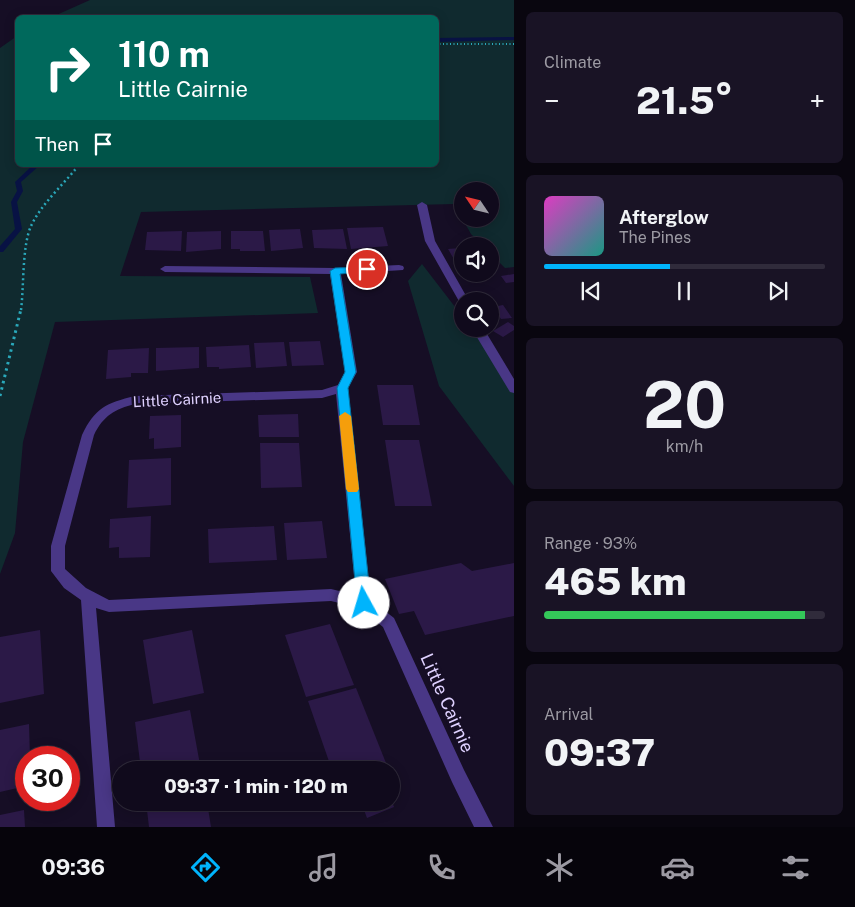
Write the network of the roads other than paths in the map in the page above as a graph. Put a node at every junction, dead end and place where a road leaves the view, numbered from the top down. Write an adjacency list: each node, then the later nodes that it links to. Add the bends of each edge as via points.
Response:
1 (422, 205): 5 (street, via 430,241)
2 (399, 268): 4 (street)
3 (165, 269): 4 (street)
4 (335, 271): 7 (street, via 350,372)
5 (459, 292)
6 (483, 337): 8 (street)
7 (342, 388): 9 (street, Little Cairnie, via 322,394 135,400 115,405 96,418 88,435 58,546 58,571 73,589); 10 (street)
8 (514, 389)
9 (88, 599): 10 (street, Little Cairnie, via 109,606 330,595); 11 (street)
10 (364, 603): 12 (street, Little Cairnie, via 389,623)
11 (106, 827)
12 (484, 827)

